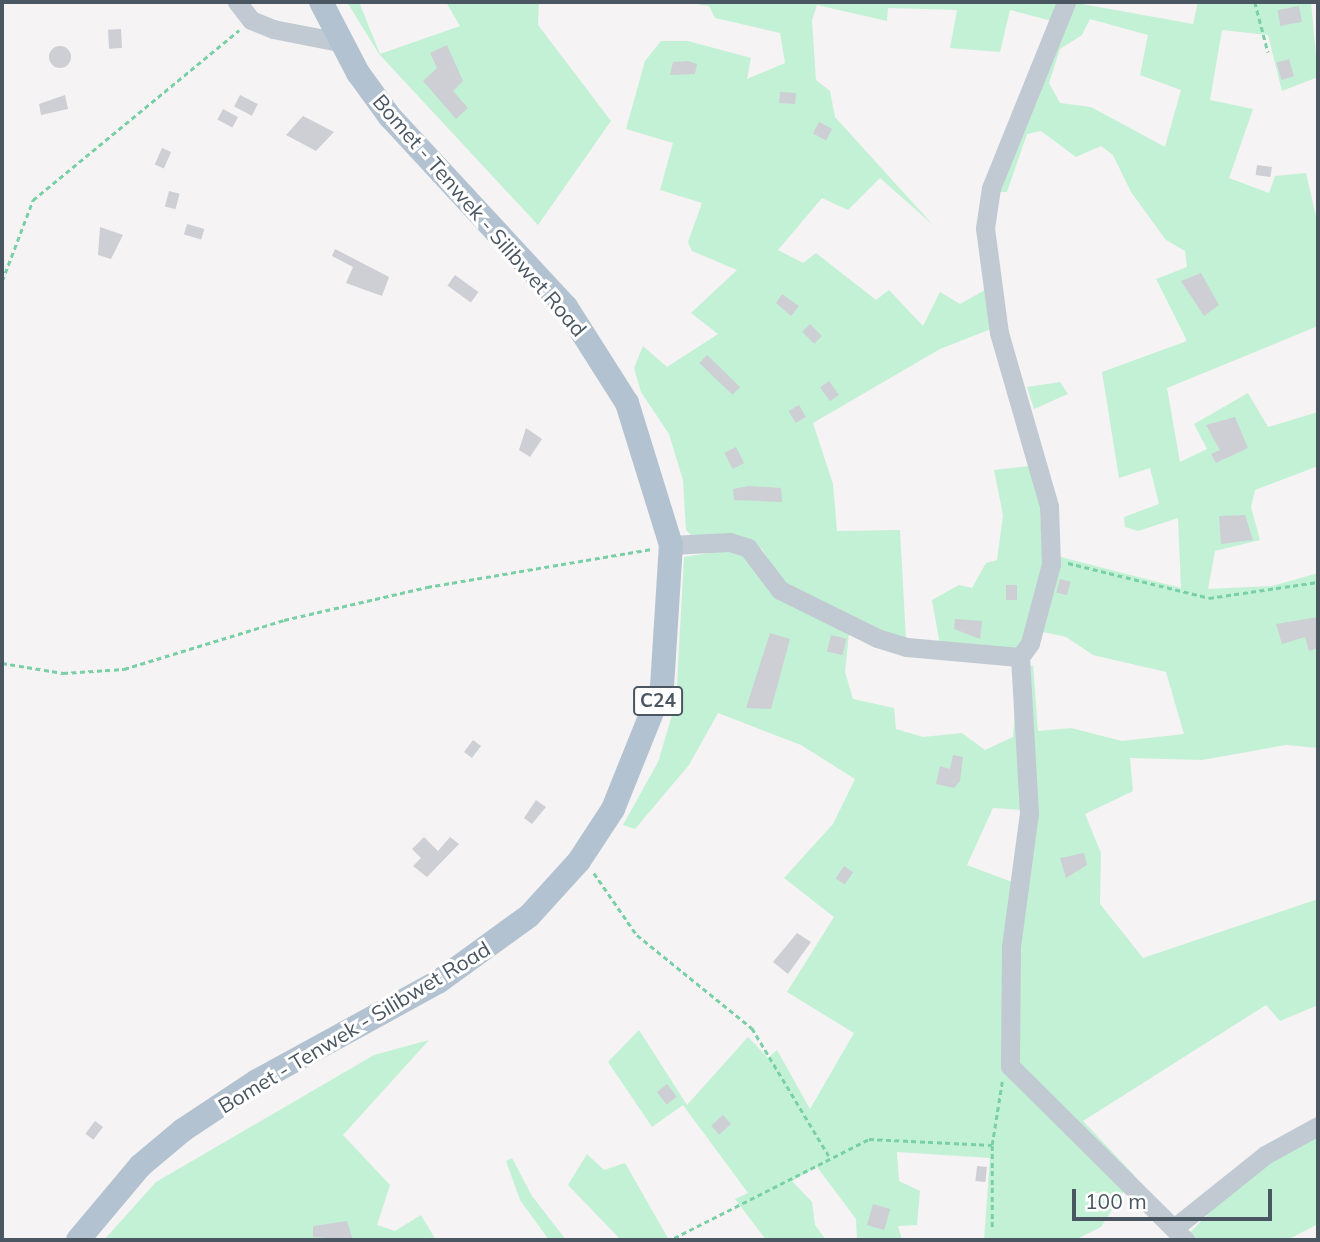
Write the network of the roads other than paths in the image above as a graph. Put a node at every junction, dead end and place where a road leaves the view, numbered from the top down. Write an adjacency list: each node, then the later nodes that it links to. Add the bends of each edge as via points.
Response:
1 (237, 2): 4 (street, via 251,20 310,41)
2 (321, 2): 4 (main road, Bomet - Tenwek - Silibwet Road / C24)
3 (1066, 2): 6 (street, via 991,188 985,228 999,333 1048,497 1048,557 1030,643)
4 (339, 42): 5 (main road, Bomet - Tenwek - Silibwet Road / C24, via 390,117 544,282 599,352 646,452)
5 (671, 545): 6 (street, via 730,542 748,548 780,590 877,638 917,648); 9 (main road, Bomet - Tenwek - Silibwet Road / C24, via 673,593 659,698 632,773 579,861 529,916 473,961 257,1081 183,1130 133,1173)
6 (1020, 657): 8 (street, via 1029,813 1011,947 1010,1066)
7 (1318, 1126): 8 (street, via 1265,1155)
8 (1180, 1234)
9 (78, 1240)

